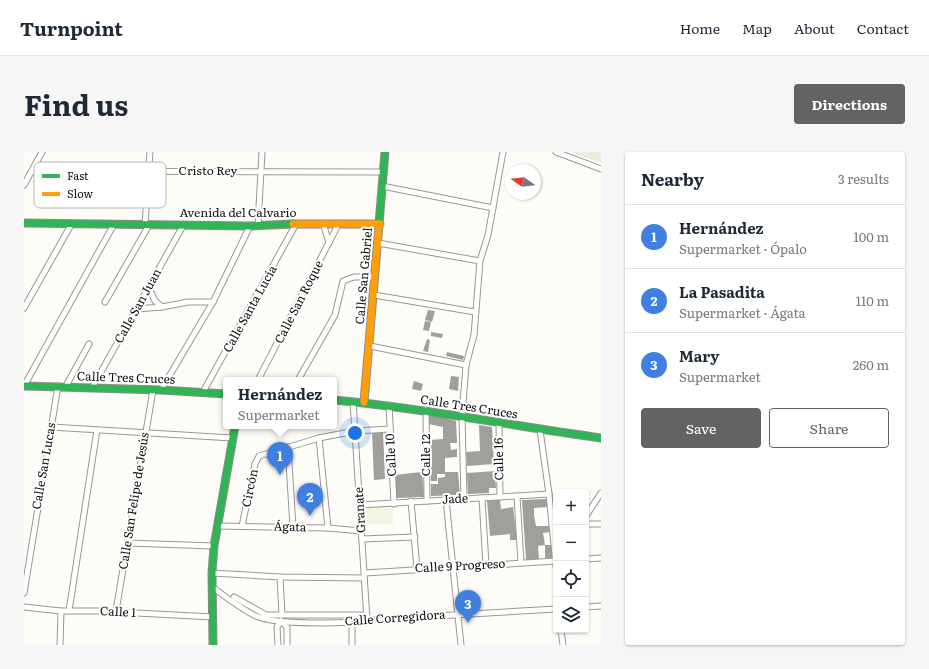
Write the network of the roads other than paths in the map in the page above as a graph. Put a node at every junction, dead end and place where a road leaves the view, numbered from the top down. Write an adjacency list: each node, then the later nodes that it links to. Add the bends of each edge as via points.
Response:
1 (42, 152): 7 (street)
2 (150, 152): 8 (street)
3 (262, 152): 13 (street)
4 (385, 152): 14 (street, Calle San Gabriel)
5 (503, 152): 18 (street)
6 (556, 152): 10 (street)
7 (37, 162)
8 (149, 162)
9 (34, 167): 12 (street)
10 (601, 169)
11 (166, 170): 13 (street, Cristo Rey)
12 (32, 171): 15 (street)
13 (261, 171): 14 (street, Cristo Rey); 27 (street)
14 (383, 172): 16 (street, Calle San Gabriel)
15 (24, 185)
16 (382, 186): 18 (street); 24 (street, Calle San Gabriel)
17 (148, 208): 26 (street)
18 (492, 208): 32 (street, via 488,235)
19 (323, 223): 22 (street, Avenida del Calvario); 23 (street, Avenida del Calvario); 30 (street)
20 (24, 224): 25 (street, Avenida del Calvario)
21 (184, 224): 26 (street, Avenida del Calvario); 29 (street, Avenida del Calvario); 34 (street, Calle San Juan)
22 (296, 224): 27 (street, Avenida del Calvario); 53 (street, Calle Santa Lucía)
23 (339, 224): 24 (street, Avenida del Calvario); 30 (street, Calle San Roque)
24 (380, 224): 31 (street, Calle San Gabriel)
25 (71, 225): 28 (street, Avenida del Calvario); 39 (street)
26 (147, 225): 28 (street, Avenida del Calvario); 36 (street)
27 (258, 225): 29 (street, Avenida del Calvario)
28 (113, 226): 47 (street)
29 (250, 226): 37 (street)
30 (329, 243): 45 (street, Calle San Roque)
31 (378, 243): 32 (street); 33 (street, Calle San Gabriel)
32 (480, 261): 41 (street)
33 (375, 277): 35 (street, Calle San Gabriel); 46 (street, via 354,277 343,281 335,315)
34 (149, 288): 38 (street, via 155,301); 40 (street, Calle San Juan)
35 (374, 295): 41 (street); 43 (street, Calle San Gabriel)
36 (105, 302)
37 (213, 302): 38 (street, via 188,302); 52 (street)
38 (162, 307): 40 (street)
39 (24, 308)
40 (137, 309): 50 (street, Calle San Juan)
41 (475, 312): 44 (street, via 474,335)
42 (89, 344): 49 (street)
43 (370, 346): 44 (street); 57 (street, Calle San Gabriel)
44 (466, 365): 60 (street)
45 (260, 377)
46 (300, 377)
47 (24, 386): 48 (street, Calle Tres Cruces)
48 (58, 386): 49 (street, Calle Tres Cruces); 62 (street, Calle San Lucas)
49 (66, 386): 50 (street, Calle Tres Cruces)
50 (92, 388): 51 (street, Calle Tres Cruces)
51 (153, 390): 52 (street, Calle Tres Cruces); 68 (street, Calle San Felipe de Jesús)
52 (161, 390): 53 (street, Calle Tres Cruces)
53 (203, 392): 54 (street, Calle Tres Cruces)
54 (223, 394)
55 (337, 400): 56 (street, Calle Tres Cruces)
56 (353, 401): 57 (street, Calle Tres Cruces); 67 (street, Granate)
57 (364, 402): 58 (street, Calle Tres Cruces)
58 (389, 405): 59 (street, Calle Tres Cruces); 64 (street, Calle 10)
59 (426, 410): 60 (street, Calle Tres Cruces); 79 (street, Calle 12)
60 (462, 416): 61 (street, Calle Tres Cruces); 78 (street)
61 (499, 422): 66 (street, Calle Tres Cruces); 76 (street, Calle 16)
62 (51, 427): 65 (street); 108 (street, Calle San Lucas)
63 (234, 429): 69 (street)
64 (390, 429): 67 (street, Circón); 82 (street, Calle 10)
65 (97, 430): 68 (street); 115 (street)
66 (540, 430): 71 (street, Calle Tres Cruces); 74 (street)
67 (356, 431): 70 (street, Circón); 83 (street, Granate)
68 (146, 432): 69 (street); 95 (street, Calle San Felipe de Jesús)
69 (232, 438): 88 (street)
70 (319, 438): 72 (street, Circón); 91 (street)
71 (601, 438)
72 (288, 448): 89 (street, Circón, via 261,455 256,460); 90 (street)
73 (601, 493): 84 (street)
74 (550, 494): 75 (street, Jade); 87 (street)
75 (517, 496): 76 (street, Jade); 100 (street)
76 (500, 497): 77 (street, Jade)
77 (482, 498): 78 (street, Jade); 101 (street)
78 (464, 499): 80 (street, Jade)
79 (427, 500): 80 (street, Jade); 81 (street, Jade)
80 (446, 500): 102 (street)
81 (411, 501): 82 (street, Jade); 93 (street)
82 (394, 504): 83 (street, Jade)
83 (360, 505): 92 (street, Granate)
84 (589, 511)
85 (589, 524): 86 (street)
86 (601, 524)
87 (554, 525)
88 (218, 526): 89 (street, Ágata); 96 (street)
89 (242, 526): 90 (street, Ágata)
90 (293, 527): 91 (street, Ágata)
91 (328, 528): 92 (street, Ágata)
92 (361, 531): 94 (street, Granate)
93 (415, 537): 94 (street); 103 (street)
94 (362, 539): 105 (street, Granate)
95 (127, 543): 96 (street); 116 (street, Calle San Felipe de Jesús)
96 (214, 546): 104 (street)
97 (601, 558): 98 (street)
98 (589, 559)
99 (553, 561): 100 (street, Calle 9 Progreso)
100 (521, 563): 101 (street, Calle 9 Progreso)
101 (486, 565): 102 (street, Calle 9 Progreso)
102 (452, 567): 103 (street, Calle 9 Progreso); 117 (street)
103 (417, 569): 105 (street, Calle 9 Progreso)
104 (212, 573): 106 (street, Calle 9 Progreso); 107 (street)
105 (365, 576): 106 (street, Calle 9 Progreso); 119 (street, Granate)
106 (280, 577): 120 (street)
107 (212, 587): 118 (street); 120 (street, via 255,615)
108 (24, 593)
109 (234, 597): 120 (street, via 264,615)
110 (601, 606): 112 (street)
111 (24, 607): 114 (street, Calle 1)
112 (589, 607)
113 (553, 609): 117 (street, Calle Corregidora)
114 (61, 611): 115 (street, Calle 1); 123 (street)
115 (69, 611): 116 (street, Calle 1)
116 (116, 612): 118 (street, Calle 1)
117 (458, 613): 119 (street, Calle Corregidora); 128 (street)
118 (213, 617): 124 (street)
119 (367, 617): 120 (street); 121 (street, Calle Corregidora)
120 (282, 618): 121 (street, Calle Corregidora); 125 (street, via 277,627); 126 (street, via 286,627)
121 (352, 623): 127 (street)
122 (561, 633): 129 (street)
123 (60, 645)
124 (214, 645)
125 (278, 645)
126 (287, 645)
127 (352, 645)
128 (461, 645)
129 (563, 645)

